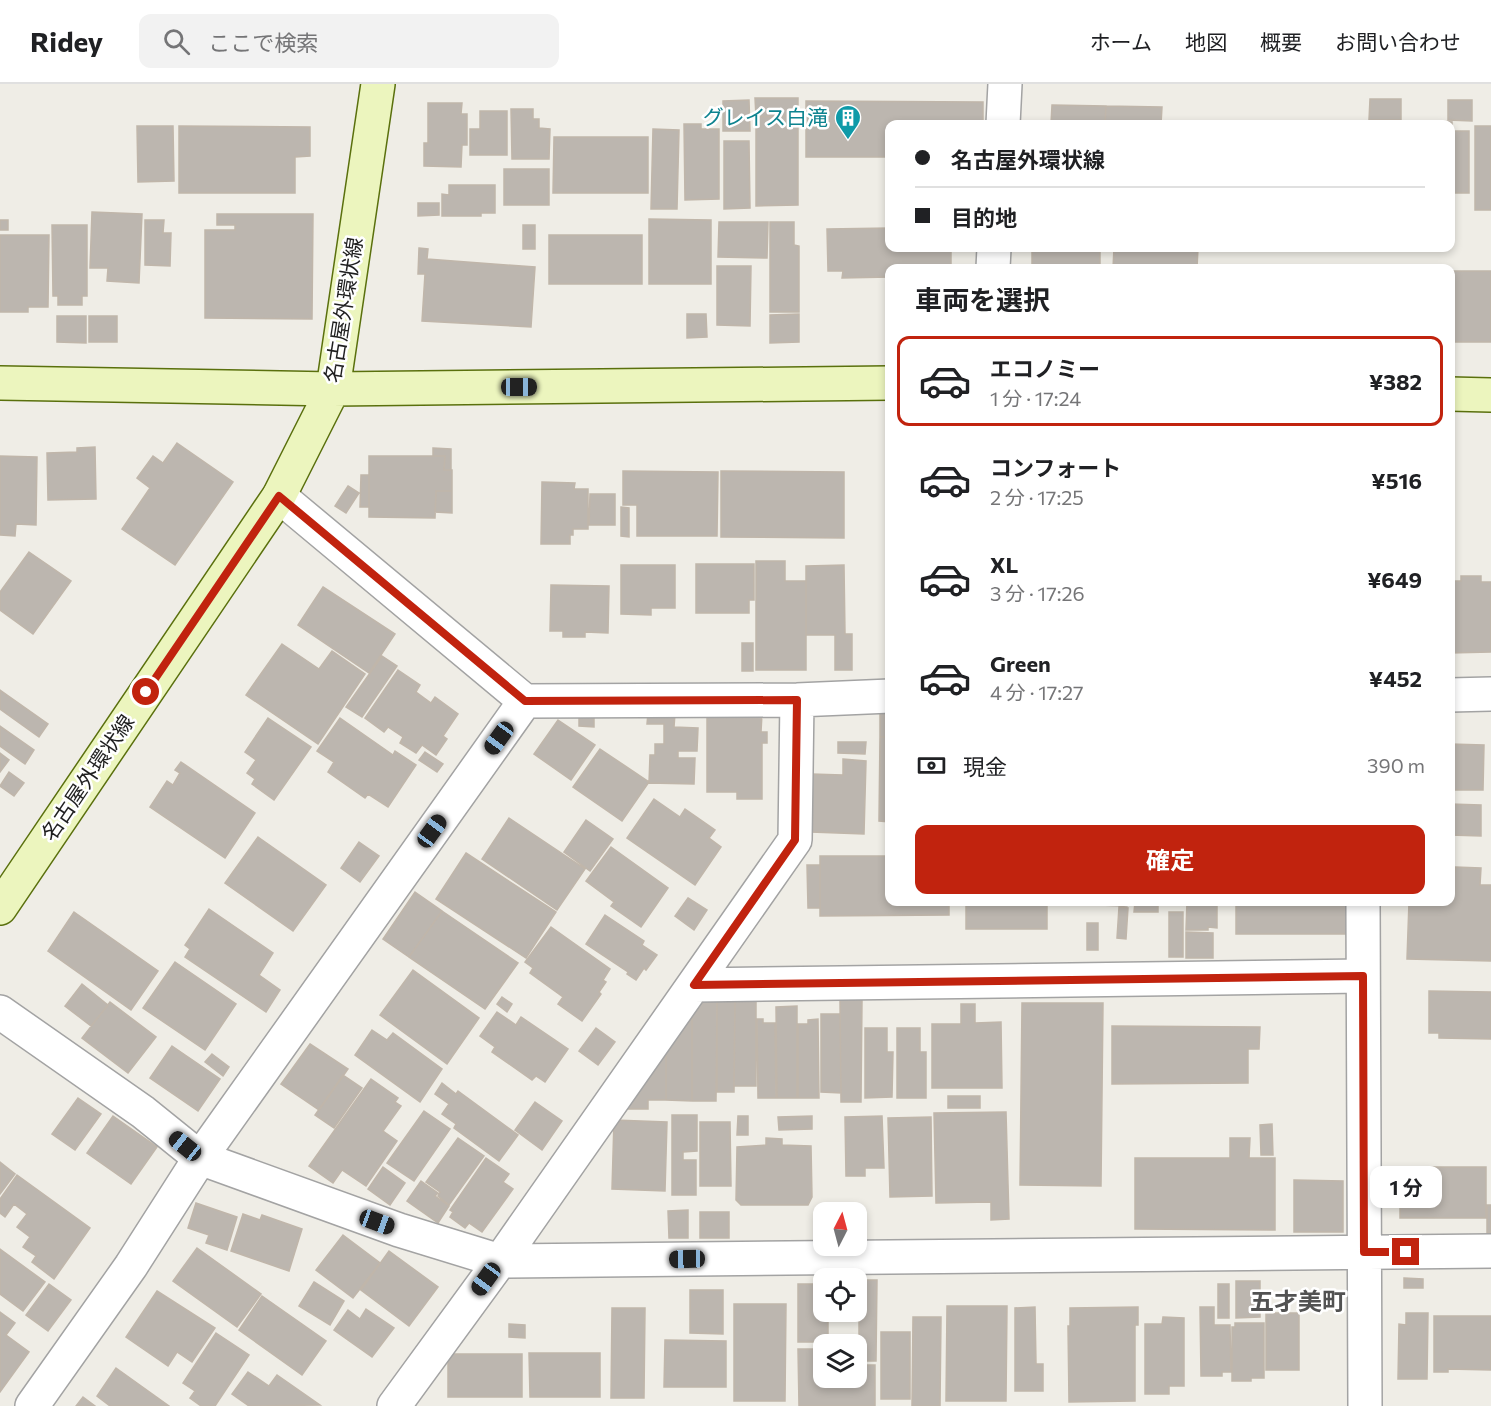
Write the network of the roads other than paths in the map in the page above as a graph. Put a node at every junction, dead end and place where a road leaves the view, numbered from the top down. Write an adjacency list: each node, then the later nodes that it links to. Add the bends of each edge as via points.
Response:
1 (378, 84): 6 (main road, 名古屋外環状線)
2 (1005, 84): 3 (street)
3 (1002, 120)
4 (0, 383): 6 (main road)
5 (885, 383): 6 (main road)
6 (333, 389): 9 (main road, 名古屋外環状線)
7 (1455, 394): 8 (main road)
8 (1491, 395)
9 (279, 496): 14 (street); 16 (main road, 名古屋外環状線)
10 (1491, 694): 11 (street)
11 (1455, 695)
12 (885, 696): 13 (street)
13 (797, 700): 14 (street); 18 (street, via 795,840)
14 (525, 701): 20 (street)
15 (1363, 906): 17 (street)
16 (0, 908)
17 (1363, 976): 18 (street); 22 (street)
18 (694, 985): 23 (street)
19 (0, 1012): 20 (street)
20 (200, 1158): 23 (street, via 399,1230); 24 (street, via 131,1266)
21 (1491, 1251): 22 (street)
22 (1364, 1252): 23 (street); 26 (street)
23 (500, 1261): 25 (street)
24 (32, 1406)
25 (394, 1406)
26 (1365, 1406)

